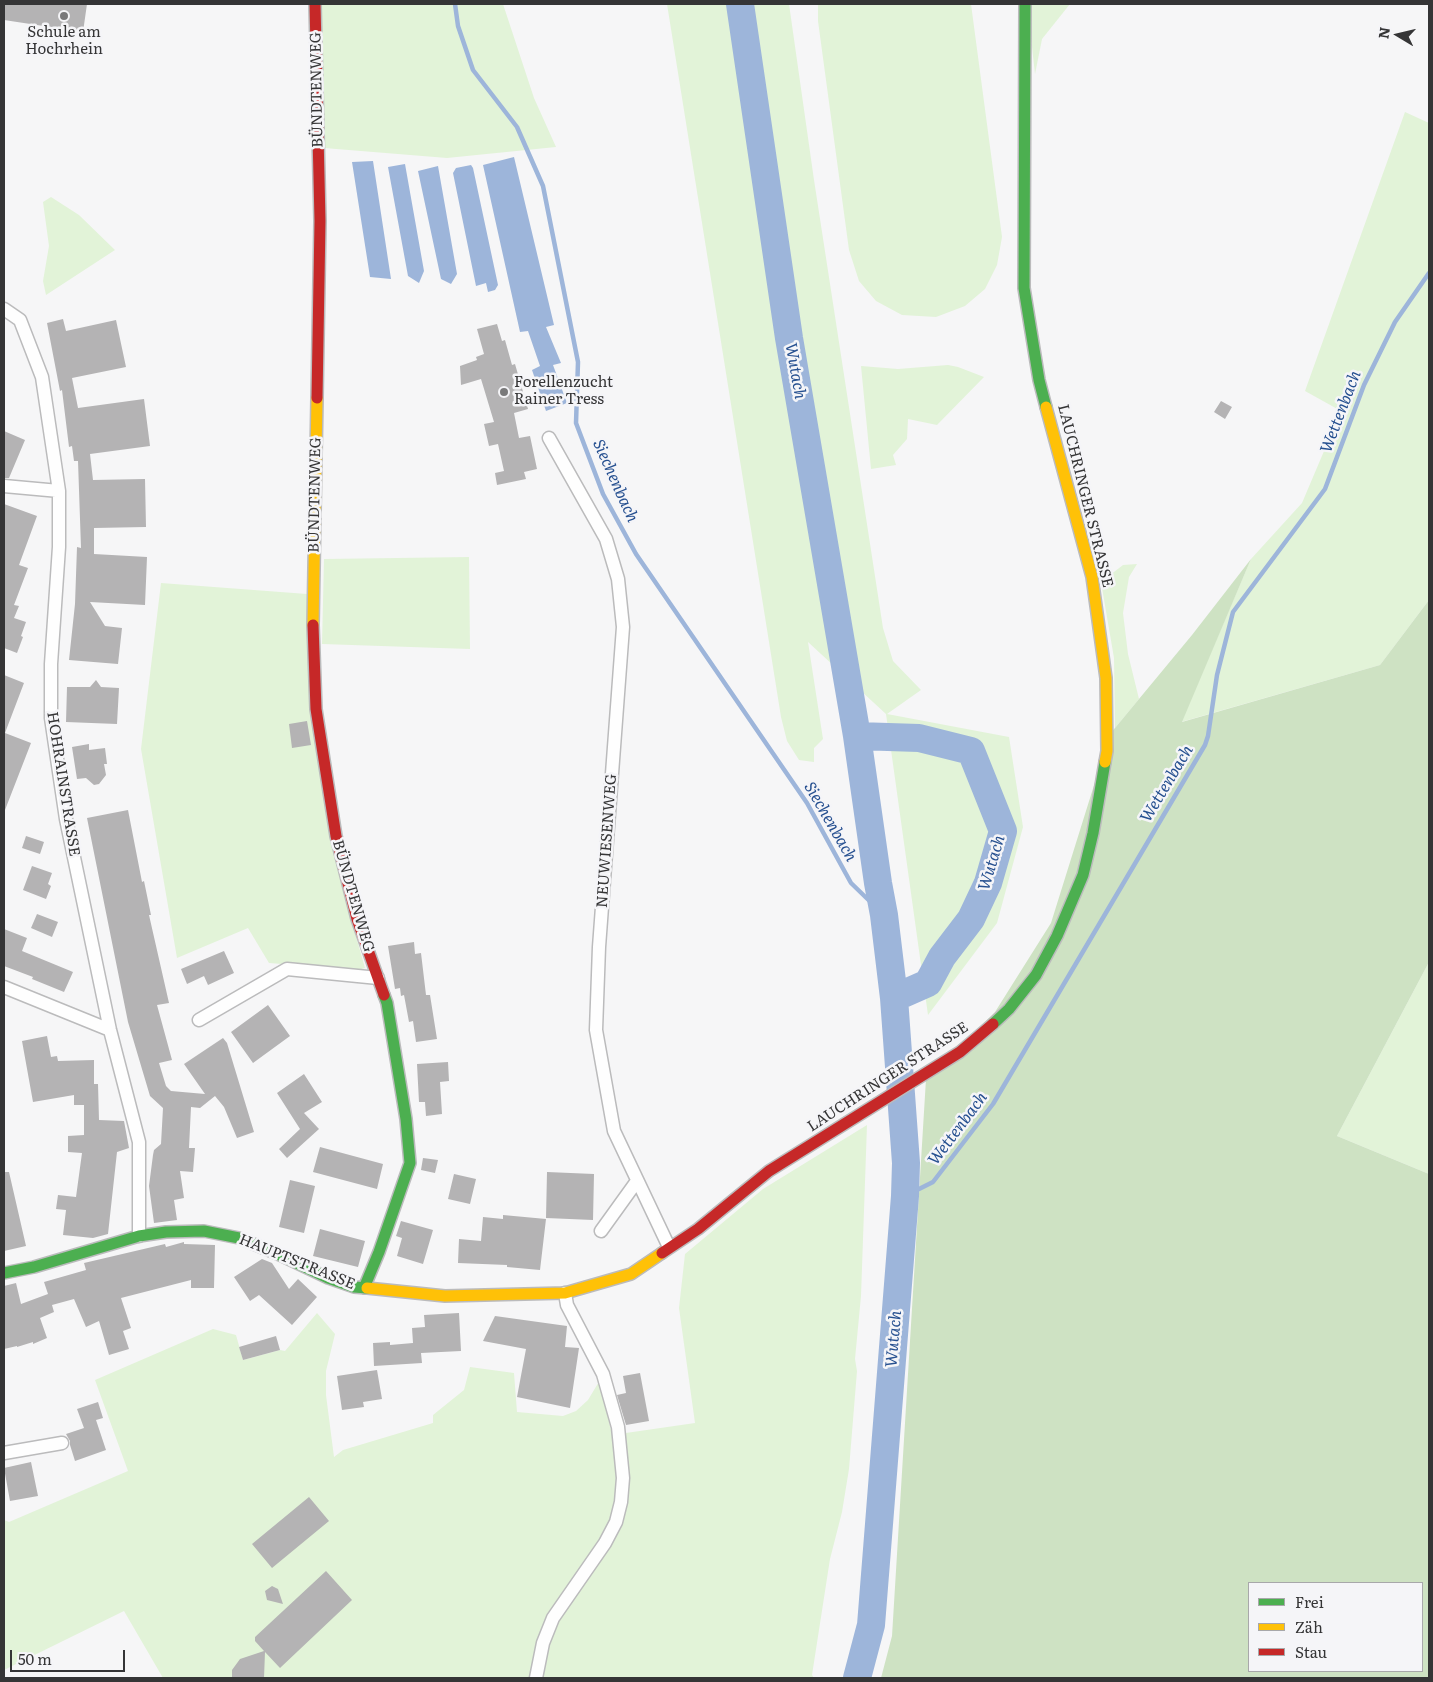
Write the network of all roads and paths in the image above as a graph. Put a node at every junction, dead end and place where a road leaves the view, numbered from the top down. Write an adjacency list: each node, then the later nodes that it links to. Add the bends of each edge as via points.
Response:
1 (315, 4): 7 (street, BÜNDTENWEG, via 320,222 313,639 316,710 336,836 357,919)
2 (1025, 4): 14 (street, LAUCHRINGER STRASSE, via 1024,288 1039,380 1092,577 1106,678 1107,751 1083,875 1036,975 1009,1009 986,1031 940,1065 769,1171 698,1229)
3 (4, 309): 6 (street, HOHRAINSTRASSE, via 20,320 42,377)
4 (549, 438): 11 (street, NEUWIESENWEG, via 606,538 622,602 623,627 599,947 596,1030 614,1131)
5 (4, 486): 6 (street)
6 (59, 491): 10 (street, HOHRAINSTRASSE, via 51,718 66,819)
7 (378, 978): 9 (street, BÜNDTENWEG, via 287,969); 16 (street, BÜNDTENWEG, via 387,1003 410,1163)
8 (4, 987): 10 (street)
9 (199, 1020)
10 (110, 1030): 13 (street, HOHRAINSTRASSE, via 139,1142)
11 (637, 1181): 12 (street); 14 (street, NEUWIESENWEG)
12 (601, 1231)
13 (139, 1236): 15 (street, HAUPTSTRASSE); 16 (street, HAUPTSTRASSE, via 204,1231 239,1238 328,1278)
14 (669, 1247): 17 (street, HAUPTSTRASSE, via 631,1274)
15 (4, 1273)
16 (364, 1288): 17 (street, HAUPTSTRASSE, via 445,1296)
17 (565, 1293): 20 (street, via 567,1305 603,1374 618,1427 623,1478 616,1522 553,1618 543,1643)
18 (62, 1443): 19 (street)
19 (4, 1453)
20 (536, 1678)

